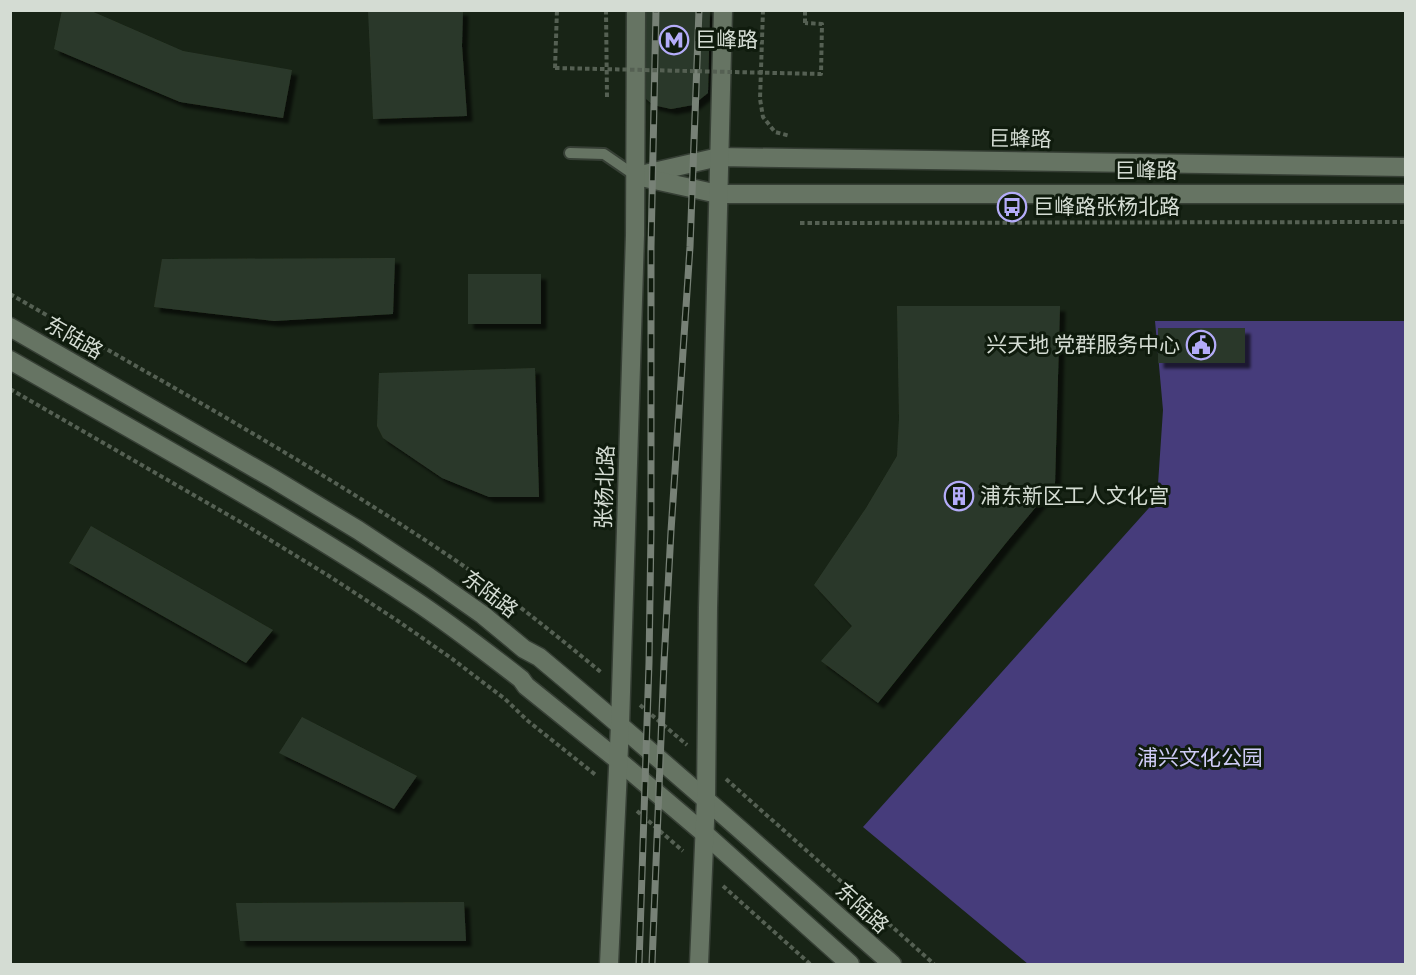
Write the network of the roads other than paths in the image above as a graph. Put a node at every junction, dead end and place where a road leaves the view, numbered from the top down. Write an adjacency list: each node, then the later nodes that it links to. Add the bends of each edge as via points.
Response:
1 (636, 10): 6 (main road, 张杨北路)
2 (723, 10): 4 (main road)
3 (570, 153): 6 (lane, via 604,154)
4 (719, 157): 5 (main road, 巨蜂路); 6 (main road, 巨蜂路); 7 (main road)
5 (1406, 167)
6 (636, 176): 7 (main road, 巨峰路); 11 (main road, 张杨北路)
7 (718, 194): 8 (main road, 巨峰路); 13 (main road)
8 (1406, 194)
9 (10, 327): 11 (main road, 东陆路, via 358,530 483,615)
10 (10, 360): 12 (main road, via 258,502 403,593 521,679)
11 (620, 725): 12 (main road, 张杨北路); 13 (main road, 东陆路)
12 (619, 760): 14 (main road); 15 (main road, 张杨北路)
13 (706, 798): 14 (main road); 18 (main road, 东陆路)
14 (705, 834): 16 (main road); 17 (main road)
15 (609, 964)
16 (699, 964)
17 (850, 964)
18 (892, 964)

